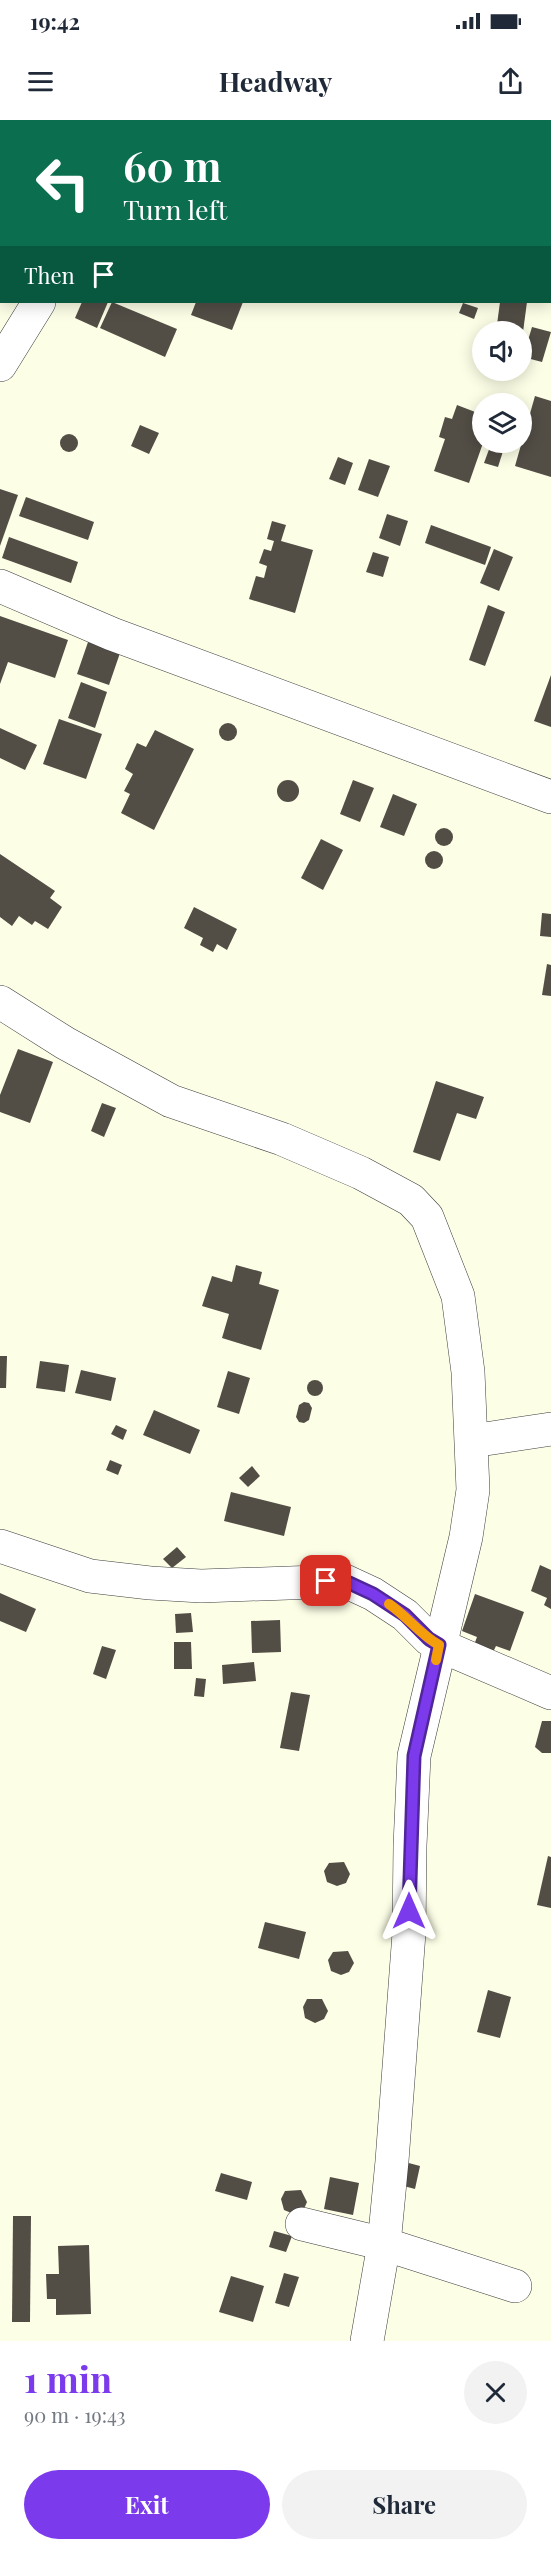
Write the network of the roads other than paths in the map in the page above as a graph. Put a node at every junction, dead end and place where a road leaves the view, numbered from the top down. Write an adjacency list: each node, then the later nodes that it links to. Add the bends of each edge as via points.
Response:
1 (38, 303): 2 (street)
2 (0, 365)
3 (0, 586): 4 (street, via 112,634)
4 (551, 796)
5 (0, 1002): 7 (street, via 171,1101 282,1139 361,1173 411,1200 427,1217 458,1296)
6 (551, 1429): 7 (street)
7 (472, 1441): 9 (street, via 473,1490 466,1538)
8 (0, 1546): 9 (street, via 90,1576 150,1583 201,1586 345,1581 405,1615)
9 (439, 1645): 10 (street); 12 (street, via 414,1756 409,1933)
10 (551, 1693)
11 (302, 2224): 12 (street)
12 (384, 2244): 13 (street); 14 (street)
13 (515, 2286)
14 (367, 2341)

